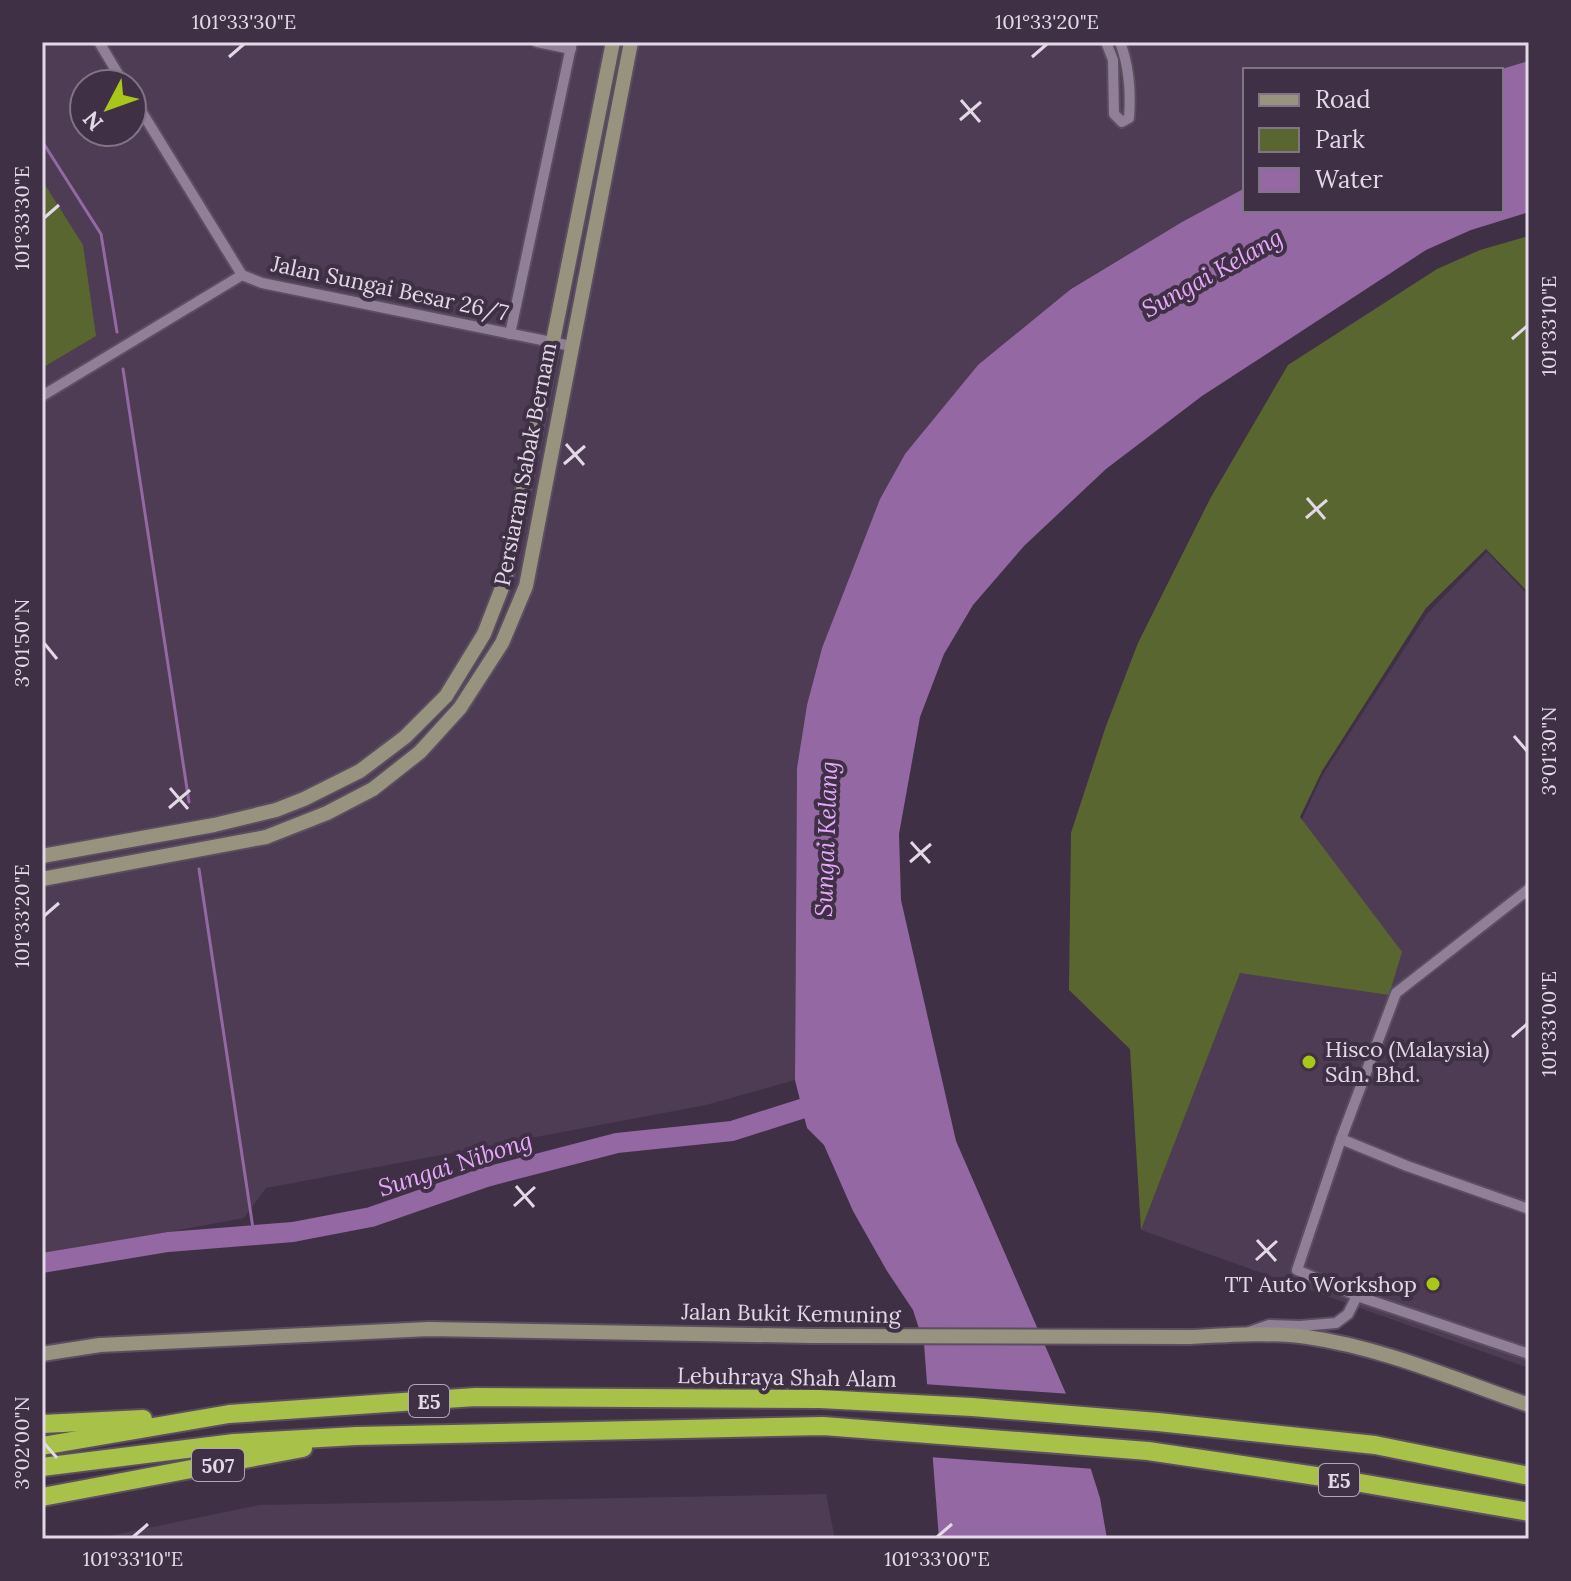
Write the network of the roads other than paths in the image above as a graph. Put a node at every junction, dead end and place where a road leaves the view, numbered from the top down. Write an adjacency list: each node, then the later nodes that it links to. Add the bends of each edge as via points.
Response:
1 (99, 42): 8 (street)
2 (537, 42): 7 (street)
3 (613, 42): 12 (street, Persiaran Sabak Bernam)
4 (631, 42): 13 (street, Persiaran Sabak Bernam)
5 (1106, 42): 6 (street, via 1113,60 1114,114 1122,122 1130,109 1127,61)
6 (1120, 42)
7 (571, 45): 11 (street)
8 (114, 68)
9 (148, 122): 10 (street)
10 (242, 275): 11 (street, Jalan Sungai Besar 26/7); 14 (street, Jalan Sungai Besar 26/7)
11 (510, 334): 12 (street, Jalan Sungai Besar 26/7)
12 (551, 342): 13 (street, Jalan Sungai Besar 26/7); 15 (street, Persiaran Sabak Bernam, via 505,580 484,634 436,707 360,771 276,810)
13 (571, 346): 16 (street, Persiaran Sabak Bernam, via 526,586 494,656 460,708 420,752 373,789 266,837)
14 (42, 396)
15 (42, 856)
16 (42, 879)
17 (1529, 889): 18 (street, via 1396,993)
18 (1341, 1139): 19 (street); 20 (street, via 1297,1270)
19 (1529, 1209)
20 (1357, 1296): 21 (street, via 1336,1323 1269,1325); 23 (street)
21 (1243, 1334): 22 (street, Jalan Bukit Kemuning, via 811,1336 429,1329 100,1345); 24 (street, Jalan Bukit Kemuning, via 1306,1337 1378,1352)
22 (42, 1354)
23 (1529, 1354)
24 (1529, 1405)
25 (229, 1414): 26 (highway, 507); 28 (highway, Lebuhraya Shah Alam / E5); 30 (highway, Lebuhraya Shah Alam / E5, via 475,1397 820,1399 1158,1422 1375,1445)
26 (42, 1424)
27 (356, 1436): 29 (highway, E5, via 234,1443); 31 (highway, 507); 32 (highway, E5, via 823,1426 1148,1451)
28 (42, 1446)
29 (42, 1467)
30 (1529, 1476)
31 (42, 1497)
32 (1529, 1512)

